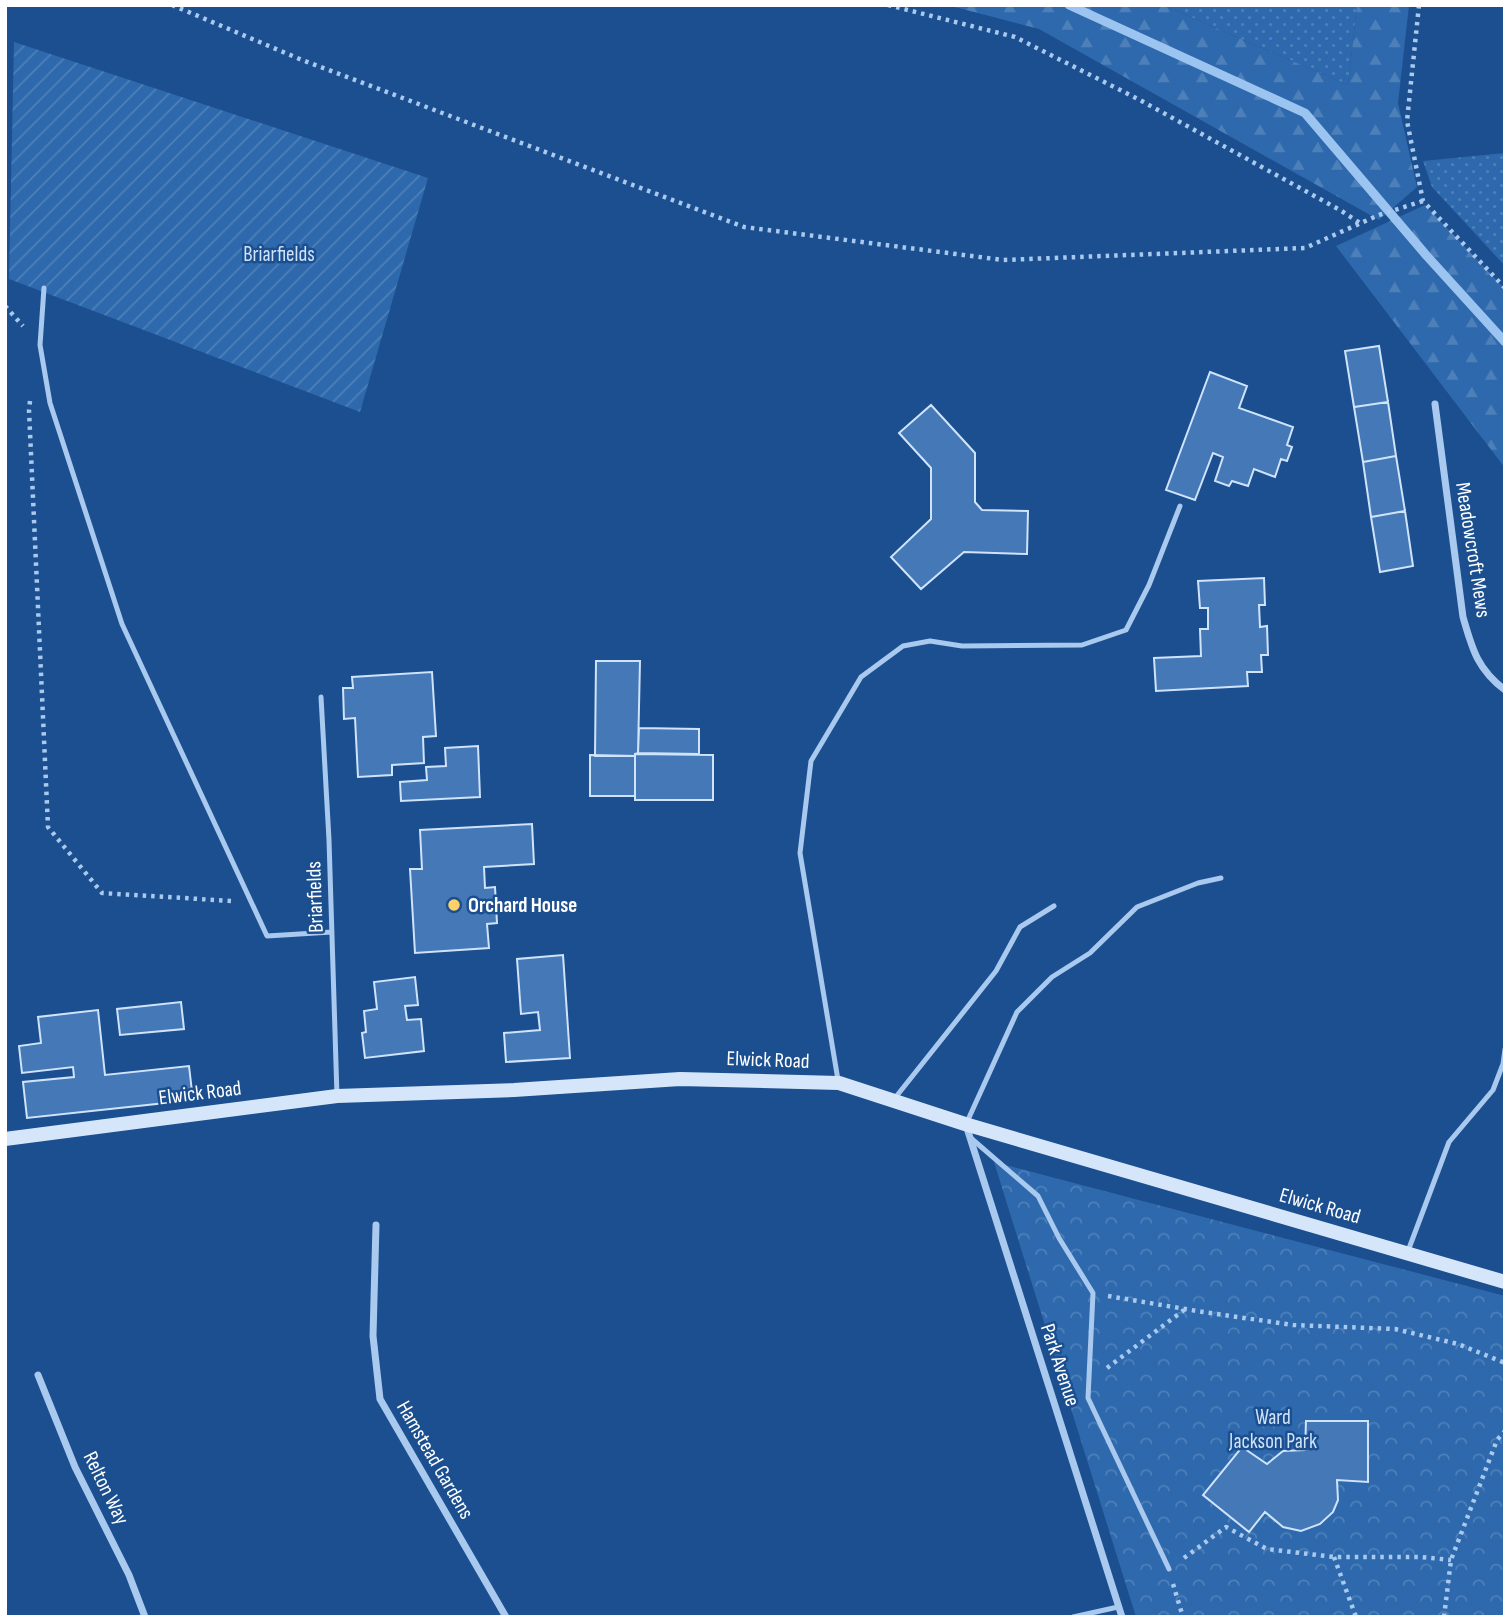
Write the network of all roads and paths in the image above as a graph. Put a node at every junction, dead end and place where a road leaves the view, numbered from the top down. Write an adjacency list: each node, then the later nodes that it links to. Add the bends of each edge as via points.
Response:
1 (172, 5): 5 (path, via 302,60 744,227 1003,260 1305,248)
2 (888, 5): 5 (path, via 1015,37 1138,99)
3 (1419, 5): 4 (path, via 1407,121)
4 (1423, 201): 5 (path); 7 (path)
5 (1360, 223)
6 (44, 288): 9 (lane)
7 (1505, 288)
8 (5, 306): 9 (path)
9 (40, 345): 16 (lane, via 50,403 122,624)
10 (31, 397): 16 (path, via 48,827 102,893)
11 (1435, 404): 13 (street, Meadowcroft Mews, via 1463,617 1480,666)
12 (1180, 506): 20 (lane, via 1126,630 1082,645 962,646 930,641 904,646 861,677 811,761 800,853)
13 (1505, 690)
14 (321, 697): 18 (lane, Briarfields)
15 (1221, 878): 23 (lane, via 1137,907 1090,953 1043,986 1017,1012)
16 (251, 903): 18 (lane, via 267,936)
17 (1054, 906): 22 (lane, via 1020,927 996,971)
18 (332, 932): 21 (lane, Briarfields)
19 (1505, 1049): 26 (lane, via 1493,1090 1449,1142)
20 (839, 1083): 21 (street, Elwick Road, via 680,1079); 22 (street, Elwick Road)
21 (337, 1097): 24 (street, Elwick Road)
22 (893, 1101): 23 (street, Elwick Road)
23 (967, 1131): 26 (street, Elwick Road); 28 (lane, via 1038,1196); 37 (street, Park Avenue)
24 (5, 1139)
25 (376, 1225): 39 (street, Hamstead Gardens, via 373,1336 380,1399)
26 (1407, 1254): 27 (street, Elwick Road)
27 (1505, 1282)
28 (1093, 1293): 29 (path); 32 (lane)
29 (1185, 1310): 30 (path, via 1293,1325 1395,1329); 32 (path)
30 (1505, 1363)
31 (38, 1375): 38 (street, Relton Way)
32 (1089, 1382): 36 (lane, via 1088,1398)
33 (1505, 1431): 35 (path, via 1497,1440)
34 (1334, 1557): 35 (path); 36 (path, via 1267,1549 1226,1527); 43 (path)
35 (1451, 1560): 44 (path)
36 (1169, 1569): 42 (path)
37 (1118, 1607): 40 (lane); 41 (street, Park Avenue)
38 (145, 1617)
39 (506, 1617)
40 (1073, 1617)
41 (1122, 1617)
42 (1182, 1617)
43 (1356, 1617)
44 (1444, 1617)

